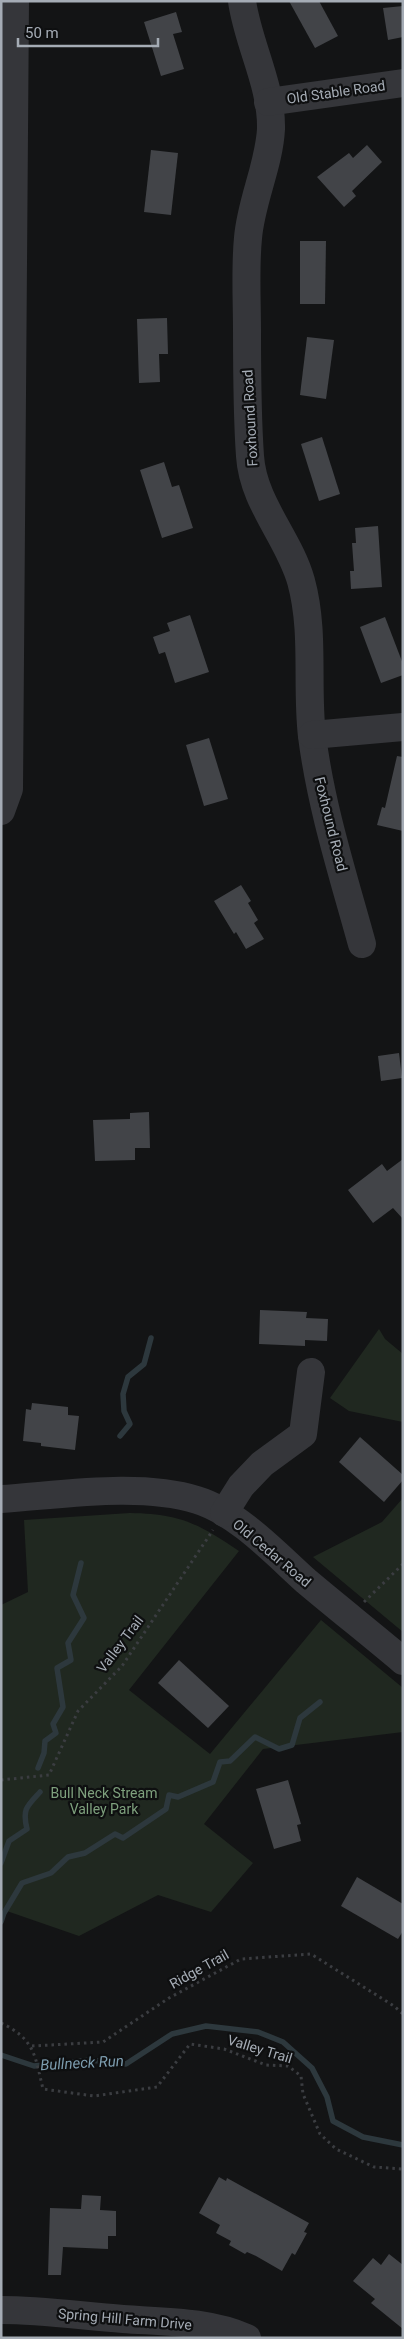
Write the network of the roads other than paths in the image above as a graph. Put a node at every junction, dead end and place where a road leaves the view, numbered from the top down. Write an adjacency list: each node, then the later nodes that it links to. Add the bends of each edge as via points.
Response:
1 (15, 1): 7 (street, via 9,788)
2 (242, 1): 4 (street, Foxhound Road)
3 (403, 83): 4 (street, Old Stable Road)
4 (268, 102): 6 (street, Foxhound Road, via 271,128 268,152 248,236 250,460 265,506 289,549 302,582 310,642)
5 (403, 727): 6 (street)
6 (312, 735): 8 (street, Foxhound Road, via 325,808)
7 (1, 812)
8 (362, 944)
9 (311, 1372): 11 (street, via 303,1434 262,1464 241,1486)
10 (1, 1499): 11 (street, Old Cedar Road, via 147,1491 199,1500)
11 (224, 1514): 12 (street, Old Cedar Road, via 264,1542)
12 (403, 1661)
13 (1, 2310): 14 (street, Spring Hill Farm Drive, via 188,2323 231,2331)
14 (246, 2338)

